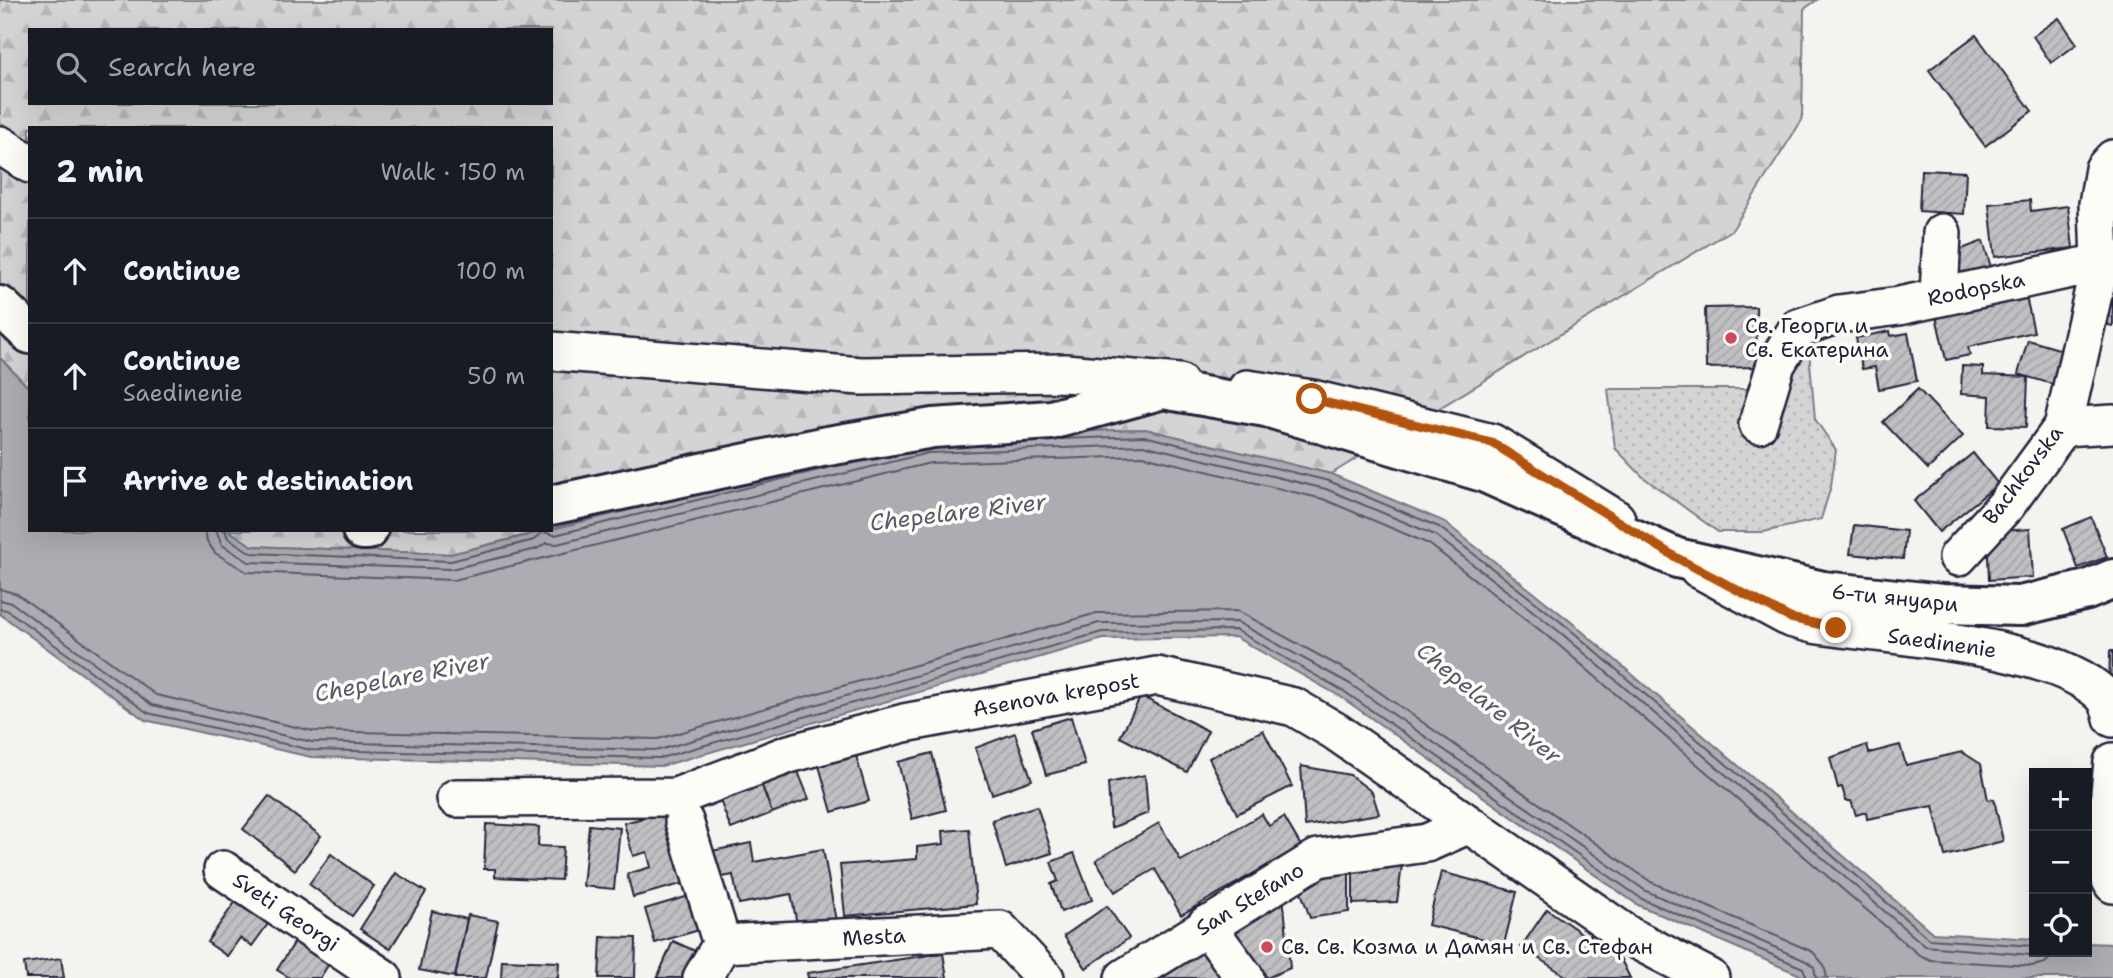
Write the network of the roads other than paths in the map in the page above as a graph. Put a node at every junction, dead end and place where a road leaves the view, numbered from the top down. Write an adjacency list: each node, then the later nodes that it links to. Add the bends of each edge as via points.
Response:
1 (0, 145): 3 (street)
2 (2113, 159): 5 (street, Bachkovska, via 2104,169 2098,204)
3 (28, 163)
4 (1942, 233): 6 (street)
5 (2106, 262): 6 (street, Rodopska); 12 (street, Bachkovska)
6 (1939, 296): 10 (street, Rodopska, via 1839,314 1798,328 1776,364)
7 (0, 306): 8 (main road)
8 (28, 332)
9 (553, 351): 15 (street, Saedinenie, via 861,376 1065,373 1269,391 1492,443)
10 (1758, 424)
11 (2113, 424): 12 (street)
12 (2063, 427): 14 (street, Bachkovska, via 2006,505)
13 (553, 505): 15 (main road, 6-ти януари, via 919,430 1051,420 1163,389 1266,407 1483,472)
14 (1958, 556)
15 (1677, 558): 16 (main road, 6-ти януари, via 1823,591 1976,605 2020,606); 17 (street, Saedinenie, via 1790,618 2007,652 2069,674 2103,694)
16 (2113, 579)
17 (2112, 708)
18 (2113, 762): 23 (street, via 2103,864)
19 (456, 798): 21 (street, Asenova krepost, via 676,797 789,754 904,723 1157,676 1294,707)
20 (684, 821): 25 (street)
21 (1467, 825): 24 (street, San Stefano, via 1427,843 1318,858); 31 (street, Asenova krepost, via 1629,936)
22 (223, 870): 26 (street, Sveti Georgi)
23 (2113, 884)
24 (1206, 925): 29 (street, San Stefano); 30 (street)
25 (722, 944): 27 (street); 28 (street, Mesta, via 1000,930)
26 (383, 978)
27 (702, 978)
28 (1045, 978)
29 (1124, 978)
30 (1245, 978)
31 (1710, 978)

